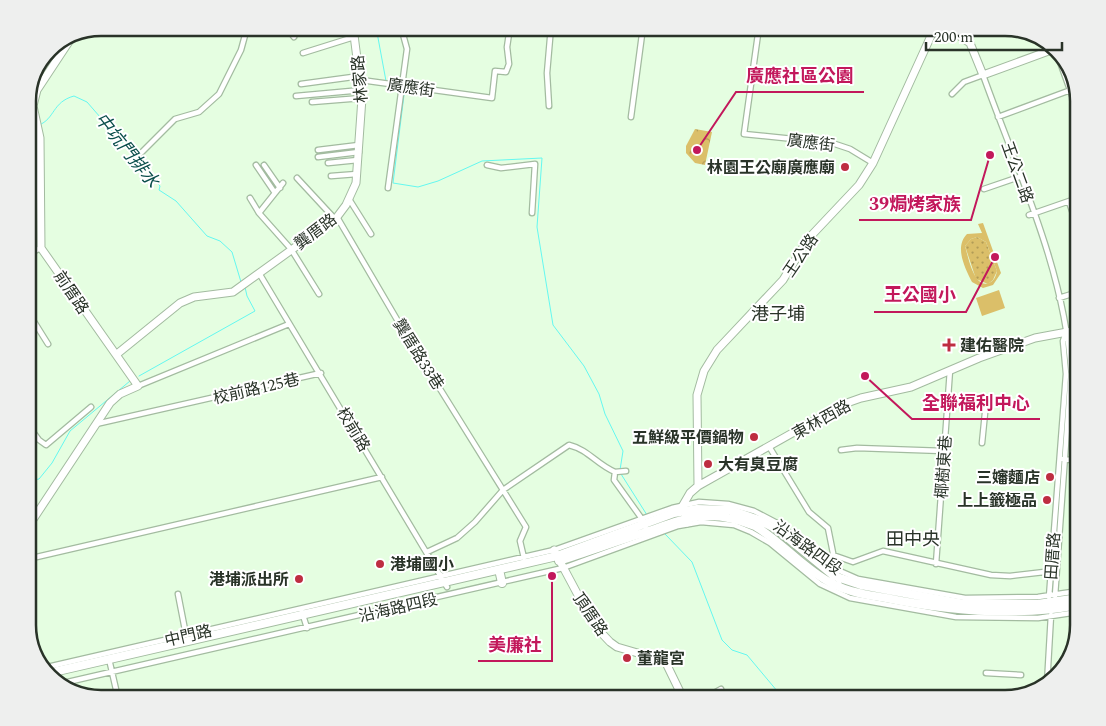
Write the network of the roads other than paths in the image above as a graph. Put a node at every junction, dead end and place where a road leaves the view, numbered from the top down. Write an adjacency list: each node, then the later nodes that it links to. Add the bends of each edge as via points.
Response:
1 (245, 36): 31 (street, via 219,94 200,112 175,119)
2 (341, 36): 12 (street)
3 (356, 36): 15 (street, 林家路)
4 (403, 36): 17 (street, via 407,49)
5 (508, 36): 17 (street, 廣應街, via 506,47 510,64 506,72 495,71 492,98)
6 (550, 36): 24 (street, via 547,72)
7 (642, 36): 25 (street)
8 (757, 36): 34 (street, 廣應街, via 744,134 832,144 850,149)
9 (931, 36): 34 (street, 王公路)
10 (959, 36): 14 (street, 王公二路, via 970,43)
11 (66, 47): 18 (street)
12 (303, 53)
13 (1048, 53): 14 (street)
14 (983, 75): 21 (street, via 964,82); 26 (street, 王公二路)
15 (361, 78): 16 (street, 廣應街); 17 (street, 廣應街); 20 (street, 林家路)
16 (300, 84)
17 (404, 86): 42 (street)
18 (38, 88)
19 (1069, 90): 26 (street)
20 (362, 94): 22 (street); 23 (street); 28 (street, 林家路)
21 (952, 94)
22 (296, 96)
23 (312, 102)
24 (549, 106)
25 (631, 117)
26 (998, 117): 40 (street, 王公二路)
27 (36, 120): 54 (street, via 42,176)
28 (360, 131): 30 (street, 龔厝路)
29 (318, 150): 30 (street)
30 (359, 152): 32 (street); 33 (street); 38 (street, 龔厝路)
31 (141, 153)
32 (318, 157)
33 (328, 163)
34 (873, 163): 83 (street, 王公路, via 859,185 808,239 783,280 717,350 704,371 697,395)
35 (256, 165): 44 (street)
36 (264, 165): 44 (street, via 281,186)
37 (487, 165): 50 (street, via 501,168 535,164)
38 (357, 174): 39 (street); 46 (street, 龔厝路)
39 (331, 176)
40 (1020, 176): 43 (street); 51 (street, 王公二路)
41 (297, 178): 52 (street, 龔厝路33巷)
42 (388, 188)
43 (984, 189)
44 (276, 193): 49 (street)
45 (250, 198): 49 (street)
46 (349, 199): 52 (street, 龔厝路); 53 (street)
47 (1068, 202): 48 (street); 51 (street)
48 (1070, 207)
49 (260, 213): 55 (street)
50 (532, 213)
51 (1031, 215): 60 (street, 王公二路, via 1049,257)
52 (336, 218): 55 (street, 龔厝路); 84 (street, 龔厝路33巷)
53 (370, 234)
54 (42, 248): 56 (street); 66 (street, 前厝路)
55 (291, 249): 57 (street, 龔厝路); 58 (street)
56 (36, 251)
57 (259, 273): 61 (street, 校前路); 66 (street, 龔厝路, via 228,294 186,299)
58 (318, 294)
59 (1070, 295): 60 (street)
60 (1059, 298): 64 (street, 王公二路)
61 (289, 324): 68 (street, 校前路); 69 (street)
62 (36, 325): 65 (street)
63 (1070, 331): 64 (street, 東林西路)
64 (1066, 332): 67 (street, 東林西路, via 1035,338); 78 (street, 田厝路, via 1063,341 1066,374)
65 (48, 344)
66 (117, 354): 69 (street, 前厝路)
67 (950, 370): 71 (street, 椰樹東巷); 75 (street, 東林西路, via 911,387 852,401)
68 (321, 373): 72 (street, 校前路125巷); 82 (street, 校前路)
69 (138, 386): 72 (street, via 120,394 110,403)
70 (91, 407): 73 (street, via 46,445)
71 (947, 409): 74 (street, via 964,403 986,403); 77 (street, 椰樹東巷)
72 (96, 424): 86 (street)
73 (36, 436)
74 (982, 443)
75 (770, 448): 83 (street, 東林西路); 90 (street, via 810,512 828,528)
76 (842, 450): 77 (street)
77 (944, 451): 93 (street, 椰樹東巷)
78 (1062, 459): 79 (street); 96 (street, 田厝路); 97 (street, 田厝路)
79 (1070, 460)
80 (625, 471): 81 (street)
81 (615, 472): 84 (street, via 569,445); 87 (street, via 614,480)
82 (382, 477): 88 (street, 校前路); 91 (street)
83 (698, 486): 85 (street, 東林西路, via 690,493)
84 (503, 490): 88 (street, via 457,538); 92 (street, 龔厝路33巷, via 526,527 520,542)
85 (685, 514): 87 (main road); 87 (street, 沿海路四段); 95 (street, 沿海路四段, via 699,502 728,504 754,511 779,524); 101 (main road, 沿海路四段, via 742,521 767,533 791,556); 101 (main road, 沿海路四段, via 730,510 749,515 778,530)
86 (36, 516)
87 (652, 526): 89 (main road, 沿海路四段); 94 (street, 沿海路四段)
88 (427, 552): 99 (street, 校前路)
89 (557, 555): 92 (street, 沿海路四段); 94 (street, 頂厝路); 98 (main road, 沿海路四段); 99 (main road, 沿海路四段)
90 (833, 555): 93 (street, via 853,562 883,552); 95 (street)
91 (36, 557)
92 (524, 558): 99 (street, 沿海路四段)
93 (936, 564): 97 (street, via 992,575)
94 (563, 568): 100 (street, 沿海路四段); 121 (street, 頂厝路, via 599,630 617,647 665,661)
95 (837, 570): 101 (street); 105 (street, 沿海路四段, via 858,579 940,595)
96 (1057, 570): 97 (street); 105 (street, 田厝路)
97 (1051, 571): 105 (street, 田厝路)
98 (500, 574): 99 (main road, 沿海路四段); 100 (main road)
99 (445, 582): 108 (main road, 沿海路四段); 108 (street, 沿海路四段)
100 (502, 583): 108 (street, 沿海路四段)
101 (840, 587): 105 (main road, 沿海路四段, via 961,611)
102 (178, 594): 110 (street)
103 (1070, 595): 105 (street)
104 (1070, 600): 105 (main road)
105 (1052, 604): 106 (main road); 107 (street); 116 (street)
106 (1070, 605)
107 (1070, 610)
108 (335, 611): 109 (main road, 中門路); 109 (street, 中門路)
109 (304, 618): 110 (street, 中門路); 111 (main road, 中門路)
110 (186, 635): 111 (street, 中門路)
111 (166, 649): 112 (main road, 中門路)
112 (110, 662): 113 (street, 中門路); 114 (main road, 中門路); 117 (main road, 中門路); 119 (street, 中門路); 120 (street)
113 (52, 667)
114 (57, 672)
115 (986, 673): 118 (street)
116 (1047, 674)
117 (60, 675)
118 (1021, 675)
119 (67, 680)
120 (116, 690)
121 (679, 690)

